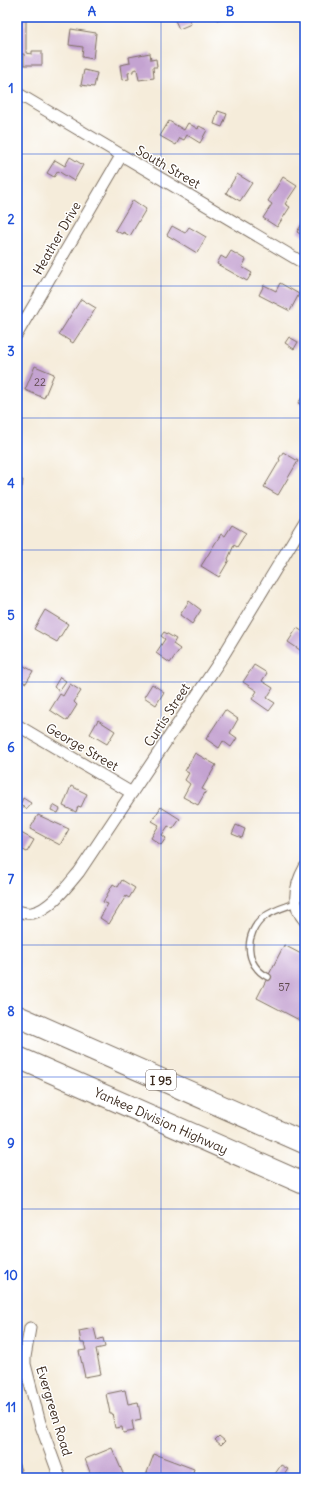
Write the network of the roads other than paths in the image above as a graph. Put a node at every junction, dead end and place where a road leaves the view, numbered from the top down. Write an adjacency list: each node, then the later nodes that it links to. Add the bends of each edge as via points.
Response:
1 (17, 93): 2 (street, South Street)
2 (121, 156): 3 (street, South Street); 4 (street, Heather Drive)
3 (305, 264)
4 (17, 334)
5 (305, 521): 7 (street, Curtis Street, via 223,656)
6 (17, 725): 7 (street, George Street)
7 (132, 793): 10 (street, Curtis Street, via 79,872 53,901 37,912)
8 (305, 867): 9 (street, via 296,886)
9 (296, 903): 11 (street); 12 (lane, via 265,916 251,936 251,960 258,971)
10 (17, 911)
11 (305, 921)
12 (268, 977)
13 (17, 1016): 15 (highway, I 95)
14 (17, 1057): 16 (highway, Yankee Division Highway)
15 (305, 1143)
16 (227, 1150): 17 (highway, Yankee Division Highway); 18 (highway)
17 (305, 1184)
18 (305, 1190)
19 (30, 1328): 20 (street, Evergreen Road, via 25,1364 40,1423)
20 (60, 1478)

